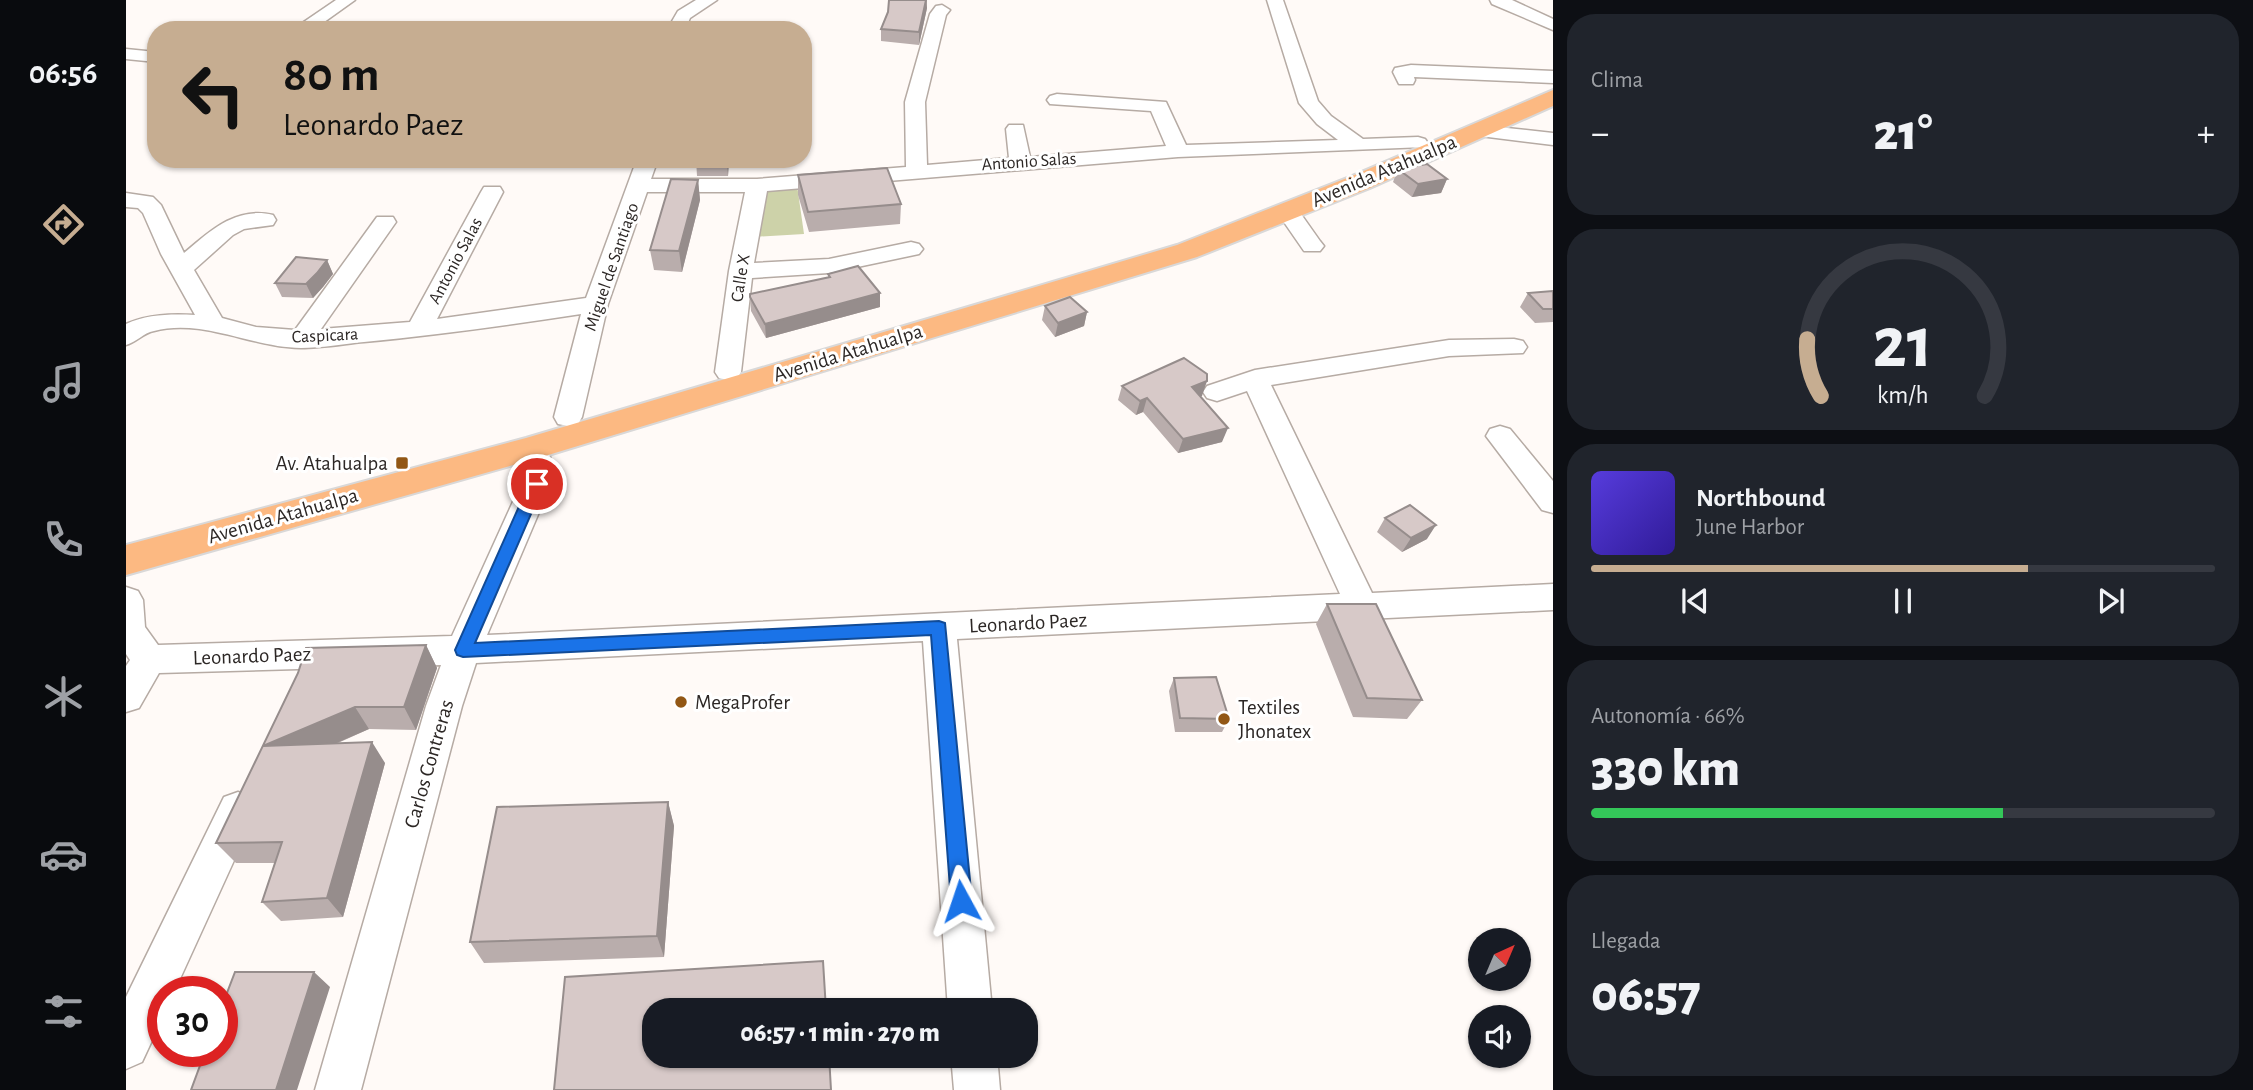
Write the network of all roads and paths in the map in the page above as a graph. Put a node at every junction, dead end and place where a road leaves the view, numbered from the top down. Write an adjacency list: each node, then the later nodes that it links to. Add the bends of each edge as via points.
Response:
1 (348, 0): 7 (street)
2 (709, 0): 8 (street)
3 (1275, 0): 21 (street, via 1309,103)
4 (1481, 0): 5 (street)
5 (1499, 1): 9 (street)
6 (942, 10): 26 (street, via 915,102)
7 (315, 21)
8 (678, 21)
9 (1553, 25)
10 (126, 54): 11 (street)
11 (147, 56)
12 (1553, 76): 13 (street, via 1402,72)
13 (1406, 80)
14 (1553, 82): 22 (highway, Avenida Atahualpa)
15 (1553, 97): 17 (highway, Avenida Atahualpa)
16 (1057, 100): 23 (street, via 1159,106)
17 (1516, 115): 19 (highway, Avenida Atahualpa); 20 (street)
18 (1016, 129): 24 (street)
19 (1479, 131): 20 (street); 31 (highway, Avenida Atahualpa)
20 (1553, 139)
21 (1356, 143): 22 (street, Antonio Salas); 23 (street, Antonio Salas)
22 (1418, 143): 45 (highway, Avenida Atahualpa, via 1192,235)
23 (1178, 151): 24 (street, Antonio Salas)
24 (1020, 162): 26 (street, Antonio Salas)
25 (645, 168): 28 (street, Miguel de Santiago)
26 (917, 170): 27 (street, Antonio Salas)
27 (757, 185): 28 (street, Antonio Salas); 38 (street, Calle X)
28 (640, 186): 39 (street, Miguel de Santiago)
29 (492, 192): 41 (street, Antonio Salas)
30 (135, 201): 33 (street); 37 (street, via 153,210)
31 (1288, 212): 35 (street); 50 (highway, Avenida Atahualpa, via 1187,251)
32 (265, 220): 37 (street, via 225,230)
33 (126, 221)
34 (385, 222): 43 (street)
35 (1312, 246)
36 (911, 248): 38 (street, via 829,265)
37 (183, 268): 40 (street)
38 (741, 271): 45 (street, Calle X)
39 (596, 304): 41 (street, Caspicara); 48 (street, Miguel de Santiago)
40 (212, 323): 42 (street, Caspicara, via 153,323); 43 (street, Caspicara, via 265,338)
41 (419, 329): 43 (street, Caspicara)
42 (126, 337)
43 (301, 340)
44 (1514, 347): 46 (street, via 1449,348)
45 (728, 372): 48 (highway, Avenida Atahualpa)
46 (1255, 379): 47 (street); 56 (street)
47 (1217, 392)
48 (568, 417): 52 (highway, Avenida Atahualpa)
49 (1500, 436): 51 (street)
50 (533, 448): 53 (highway, Avenida Atahualpa); 58 (street, Carlos Contreras, via 539,466 537,484)
51 (1553, 502)
52 (126, 540)
53 (126, 561)
54 (1553, 597): 56 (street, Leonardo Paez)
55 (126, 600): 60 (street, via 128,629)
56 (1362, 606): 57 (street, Leonardo Paez)
57 (939, 627): 58 (street, Leonardo Paez); 64 (street)
58 (463, 650): 59 (street, Leonardo Paez); 67 (street, Carlos Contreras)
59 (306, 654): 60 (street, Leonardo Paez); 61 (street)
60 (149, 660): 62 (street)
61 (293, 694)
62 (126, 697)
63 (251, 782): 65 (street)
64 (969, 998)
65 (126, 1046)
66 (975, 1068): 68 (street)
67 (338, 1090)
68 (977, 1090)

